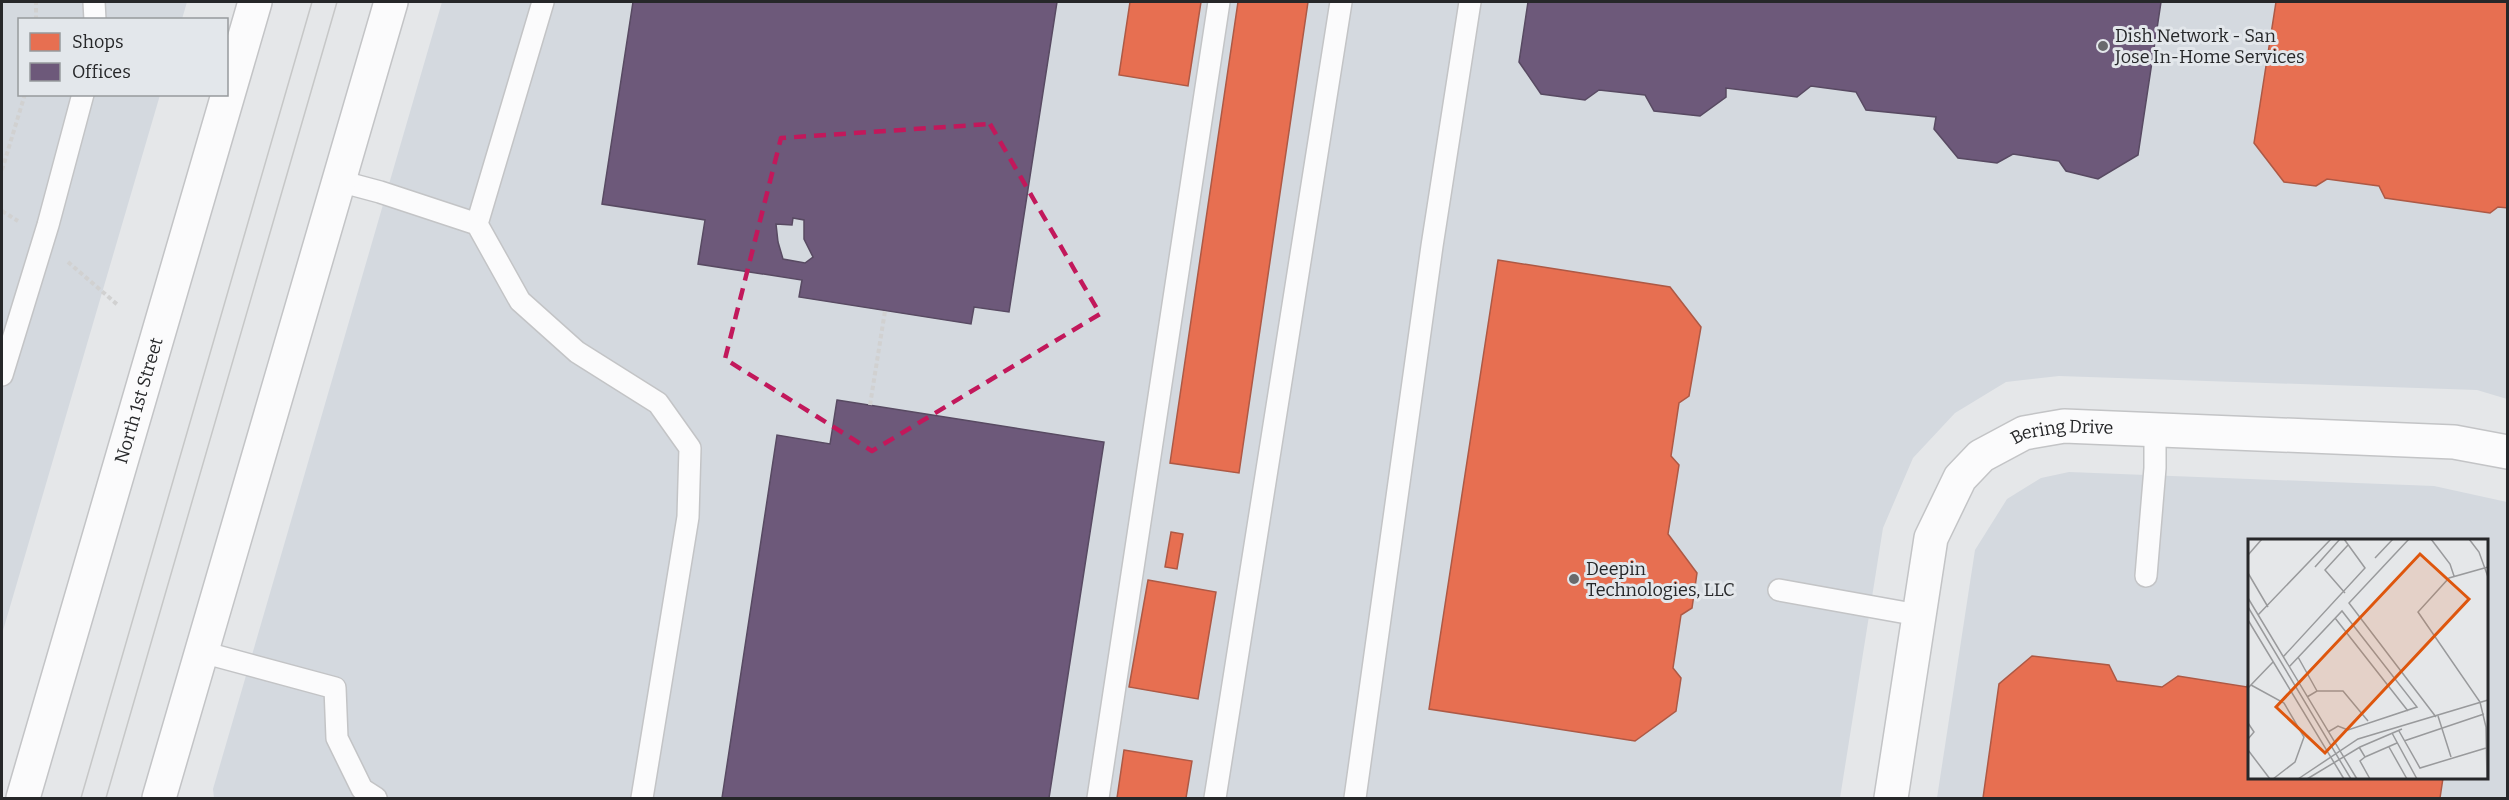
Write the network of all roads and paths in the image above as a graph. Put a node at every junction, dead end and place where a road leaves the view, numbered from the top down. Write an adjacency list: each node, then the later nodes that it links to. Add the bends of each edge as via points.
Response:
1 (36, 2): 9 (path)
2 (94, 2): 10 (lane)
3 (255, 2): 11 (main road, North 1st Street)
4 (391, 2): 16 (main road)
5 (543, 2): 17 (lane)
6 (1219, 2): 31 (lane)
7 (1341, 2): 32 (lane)
8 (1470, 2): 33 (lane)
9 (36, 18)
10 (95, 18)
11 (228, 94)
12 (24, 96): 15 (path)
13 (82, 96): 19 (lane)
14 (227, 96): 27 (main road, North 1st Street)
15 (2, 170)
16 (339, 181): 17 (lane); 26 (main road)
17 (477, 224): 30 (lane, via 520,301 577,352 658,403 690,448 688,517)
18 (885, 311): 20 (path)
19 (2, 375)
20 (870, 405)
21 (2155, 429): 22 (main road, Bering Drive, via 2454,442); 23 (lane); 25 (main road, Bering Drive, via 2064,426 2024,433 1981,456 1960,478 1931,538)
22 (2508, 452)
23 (2146, 576)
24 (1779, 590): 25 (lane)
25 (1918, 615): 34 (main road, Bering Drive)
26 (202, 652): 28 (main road); 29 (lane, via 335,688 337,738 362,789)
27 (22, 798)
28 (159, 798)
29 (376, 798)
30 (642, 798)
31 (1098, 798)
32 (1215, 798)
33 (1355, 798)
34 (1891, 798)

